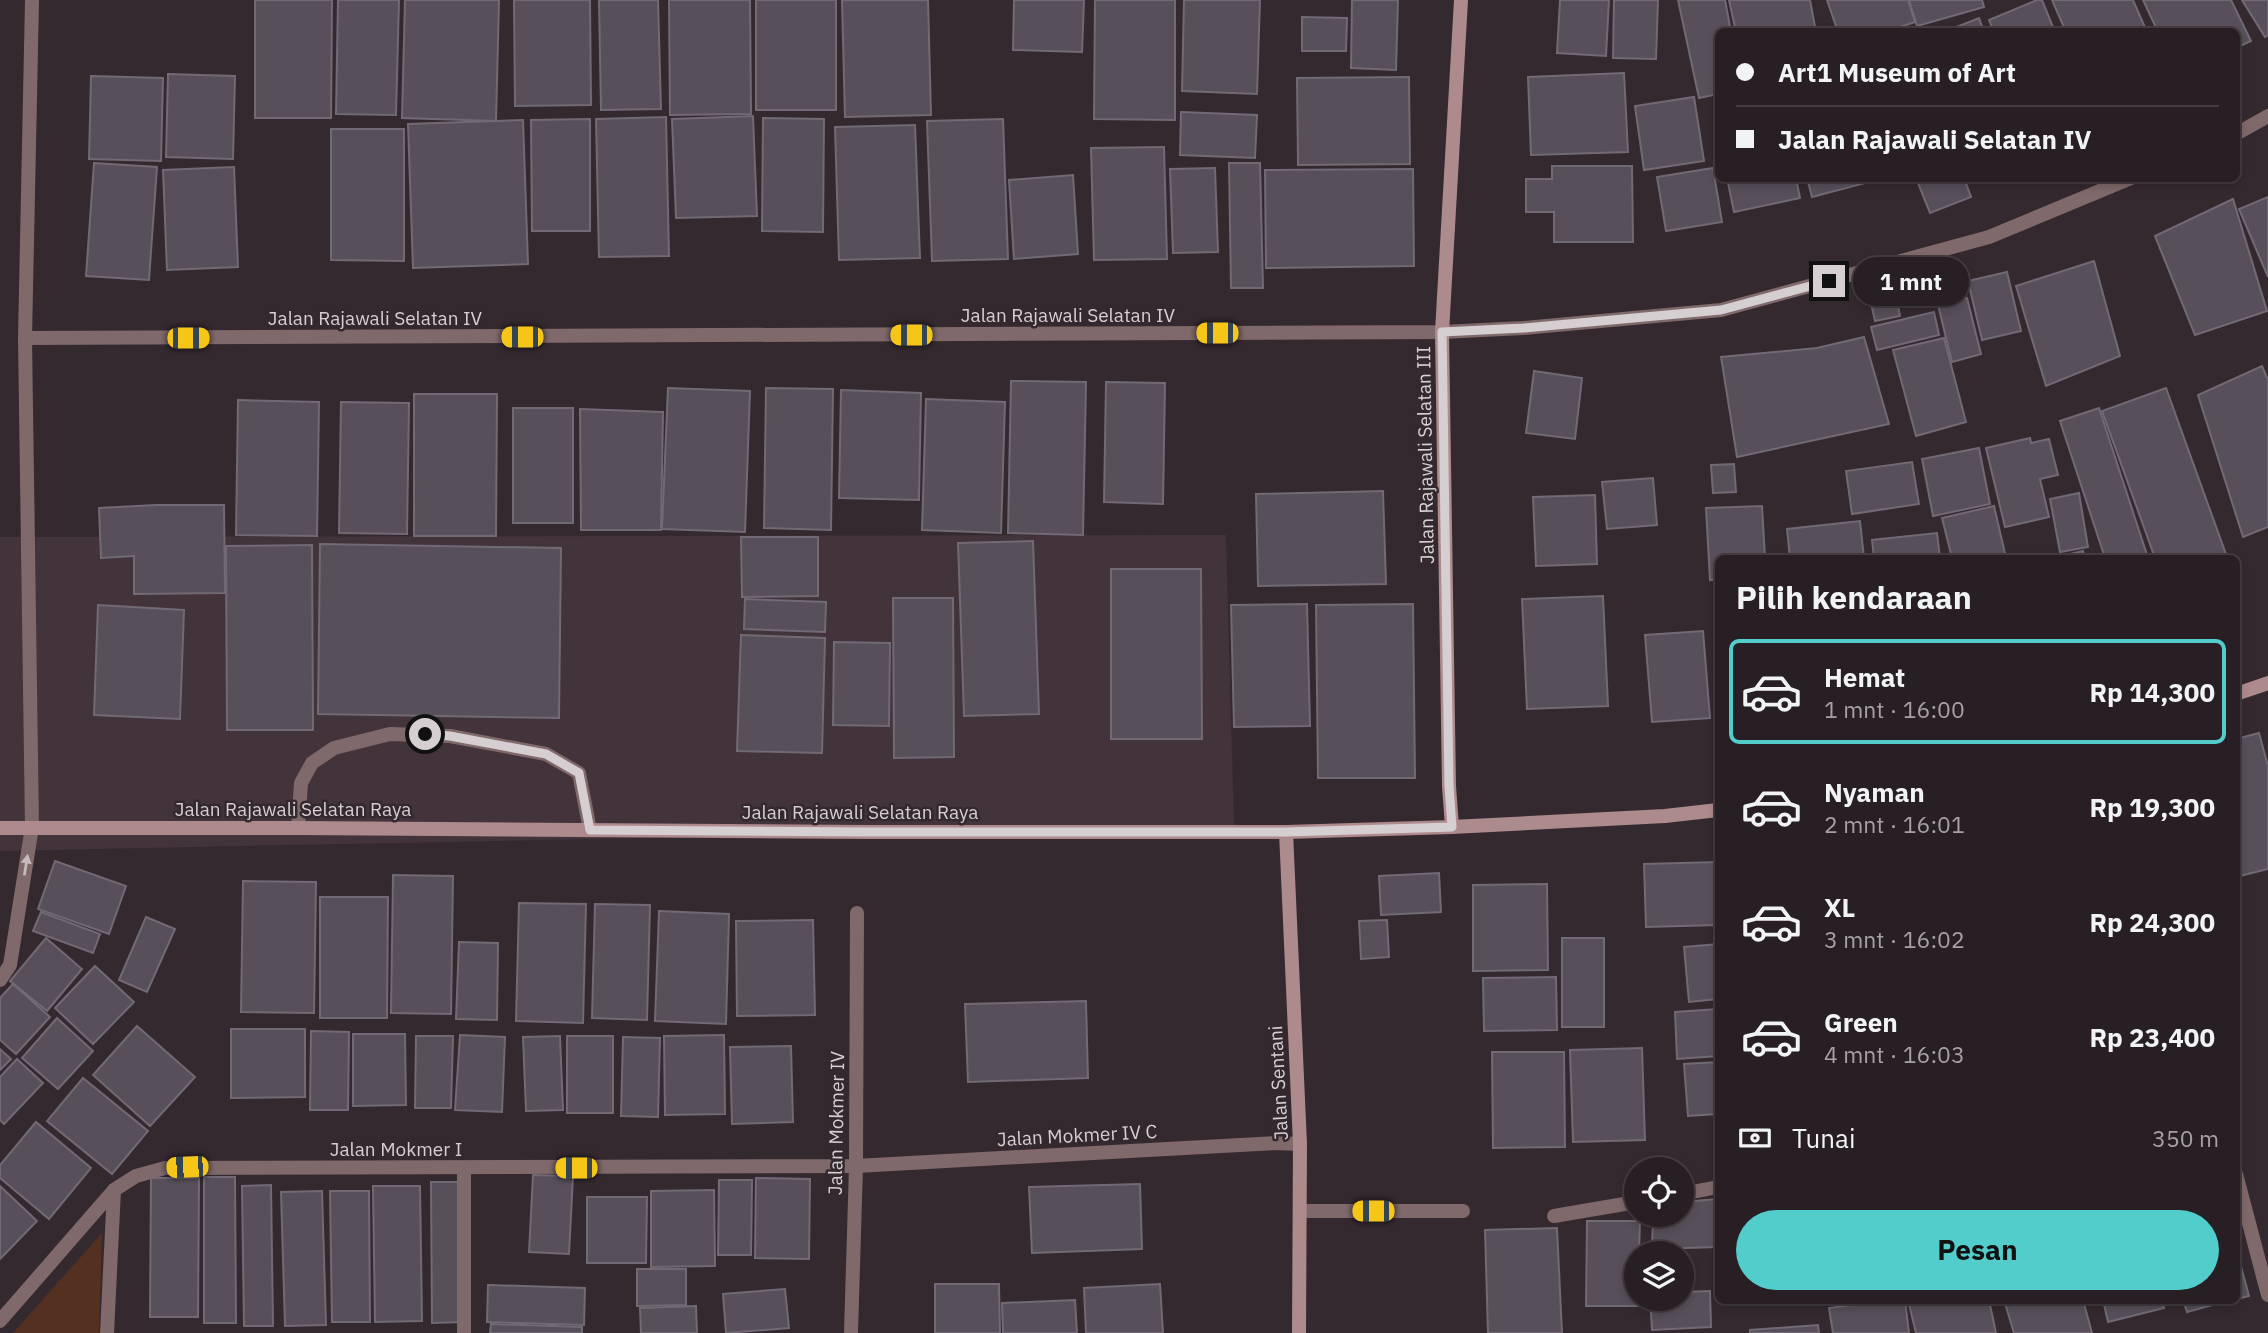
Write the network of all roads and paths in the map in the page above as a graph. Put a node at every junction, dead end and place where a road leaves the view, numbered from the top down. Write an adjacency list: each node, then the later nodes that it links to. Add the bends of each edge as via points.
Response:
1 (32, 0): 7 (street)
2 (1461, 0): 6 (main road, Jalan Rajawali Selatan III)
3 (2268, 116): 4 (street)
4 (2240, 132)
5 (2122, 182): 6 (street, Jalan Rajawali Selatan IV, via 1989,237 1721,310)
6 (1442, 332): 7 (street, Jalan Rajawali Selatan IV); 12 (main road, Jalan Rajawali Selatan III)
7 (24, 338): 11 (street)
8 (2268, 683): 9 (main road)
9 (2240, 693)
10 (1715, 810): 12 (main road, Jalan Rajawali Selatan Raya)
11 (32, 827): 13 (main road, Jalan Rajawali Selatan Raya); 14 (main road, Jalan Rajawali Selatan Raya); 18 (street, one-way to 11, via 9,965)
12 (1452, 827): 16 (main road, Jalan Rajawali Selatan Raya)
13 (0, 828)
14 (298, 828): 15 (main road, Jalan Rajawali Selatan Raya); 15 (street, via 301,783 312,763 334,748 390,734 450,736 546,754 579,773)
15 (590, 830): 16 (main road, Jalan Rajawali Selatan Raya)
16 (1286, 832): 19 (main road, Jalan Sentani)
17 (857, 913): 20 (street, Jalan Mokmer IV)
18 (0, 980)
19 (1300, 1144): 20 (street, Jalan Mokmer IV C); 27 (main road, Jalan Sentani)
20 (856, 1166): 21 (street, Jalan Mokmer I); 34 (street, Jalan Mokmer IV)
21 (464, 1168): 24 (street, Jalan Mokmer I, via 165,1168 136,1176); 33 (street)
22 (1715, 1188): 25 (street)
23 (2240, 1189): 30 (street)
24 (114, 1190): 31 (street, Jalan Mokmer I); 32 (street)
25 (1694, 1192)
26 (1624, 1204): 29 (street)
27 (1300, 1211): 28 (street); 35 (main road, Jalan Sentani)
28 (1463, 1211)
29 (1554, 1216)
30 (2268, 1295)
31 (0, 1321)
32 (107, 1333)
33 (464, 1333)
34 (851, 1333)
35 (1299, 1333)

